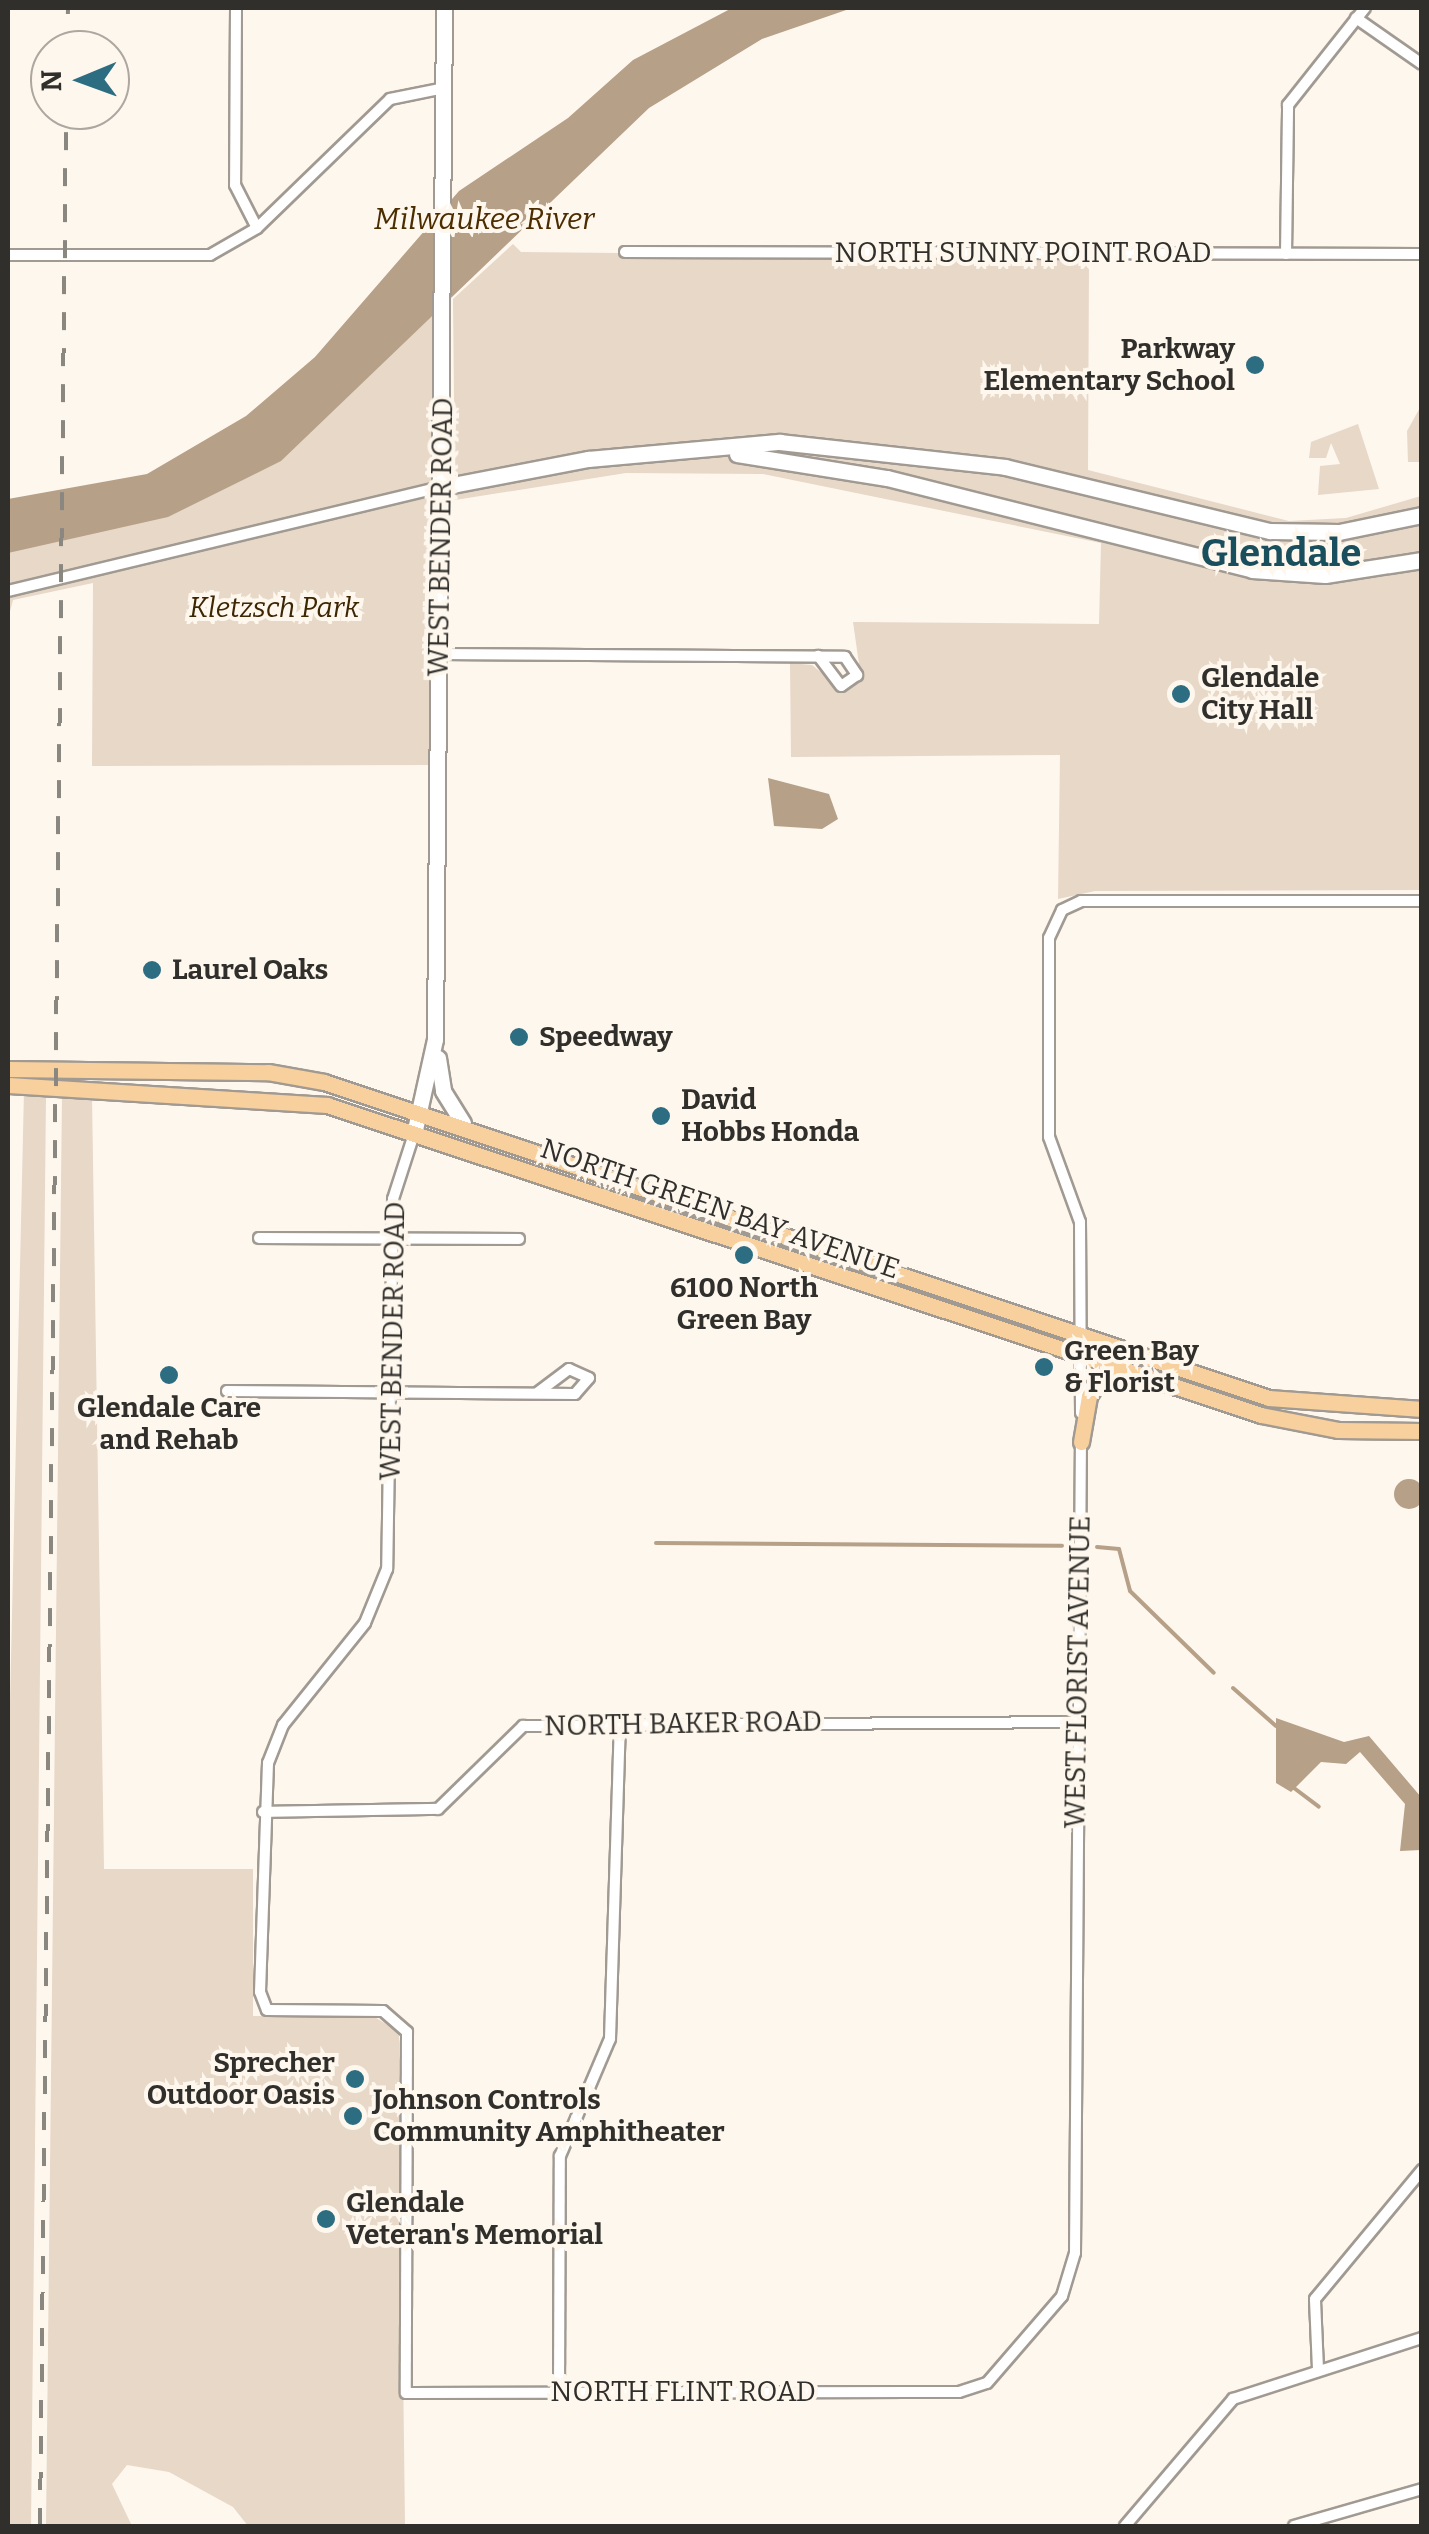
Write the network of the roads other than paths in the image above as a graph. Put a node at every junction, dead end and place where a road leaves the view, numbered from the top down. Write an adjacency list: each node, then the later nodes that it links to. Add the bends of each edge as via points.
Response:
1 (236, 8): 7 (street, via 235,185)
2 (444, 8): 6 (street, WEST BENDER ROAD)
3 (1365, 8): 4 (street)
4 (1356, 18): 5 (street); 9 (street, via 1288,104)
5 (1422, 64)
6 (444, 88): 7 (street, via 390,99); 13 (street, WEST BENDER ROAD)
7 (257, 228): 11 (street, via 210,256)
8 (625, 252): 9 (street, NORTH SUNNY POINT ROAD)
9 (1286, 254): 10 (street, NORTH SUNNY POINT ROAD)
10 (1422, 254)
11 (8, 256)
12 (724, 452): 13 (street, via 588,460); 14 (street, via 780,442 938,456 1270,530 1339,532); 15 (street, via 887,478 1252,570 1325,575)
13 (442, 487): 16 (street); 17 (street, WEST BENDER ROAD)
14 (1422, 516)
15 (1422, 560)
16 (8, 591)
17 (440, 654): 18 (street); 20 (street, WEST BENDER ROAD)
18 (818, 656)
19 (1422, 901): 33 (street, WEST FLORIST AVENUE, via 1080,901 1062,910 1050,938 1048,1137 1080,1222)
20 (435, 1039): 23 (street, WEST BENDER ROAD); 24 (street, via 443,1091)
21 (8, 1069): 23 (main road, NORTH GREEN BAY AVENUE, via 268,1072)
22 (8, 1085): 25 (main road, NORTH GREEN BAY AVENUE, via 267,1096)
23 (420, 1110): 24 (main road, NORTH GREEN BAY AVENUE); 25 (street, WEST BENDER ROAD)
24 (463, 1123): 29 (main road, NORTH GREEN BAY AVENUE)
25 (414, 1134): 27 (street, WEST BENDER ROAD); 31 (main road, NORTH GREEN BAY AVENUE)
26 (259, 1238): 27 (street)
27 (392, 1238): 28 (street); 36 (street, WEST BENDER ROAD)
28 (519, 1239)
29 (960, 1290): 30 (main road, NORTH GREEN BAY AVENUE); 31 (main road)
30 (982, 1298): 32 (main road); 33 (main road, NORTH GREEN BAY AVENUE)
31 (952, 1315): 32 (main road, NORTH GREEN BAY AVENUE)
32 (974, 1322): 34 (main road, NORTH GREEN BAY AVENUE)
33 (1081, 1334): 34 (street, WEST FLORIST AVENUE); 39 (main road, NORTH GREEN BAY AVENUE, via 1269,1398)
34 (1081, 1358): 35 (main road, NORTH GREEN BAY AVENUE); 41 (street, WEST FLORIST AVENUE)
35 (1108, 1367): 40 (main road, NORTH GREEN BAY AVENUE, via 1261,1415 1338,1430); 41 (main road, via 1088,1396)
36 (391, 1391): 37 (street); 38 (street); 44 (street, WEST BENDER ROAD, via 383,1585 366,1623 283,1726)
37 (228, 1392)
38 (537, 1393): 38 (street, via 580,1394 589,1378 569,1369)
39 (1422, 1409)
40 (1422, 1431)
41 (1080, 1442): 42 (street, WEST FLORIST AVENUE)
42 (1078, 1722): 43 (street, NORTH BAKER ROAD); 49 (street, WEST FLORIST AVENUE, via 1074,2263 1062,2296 987,2383)
43 (620, 1723): 44 (street, NORTH BAKER ROAD, via 523,1726 438,1809 411,1816); 48 (street, via 610,2038 560,2156)
44 (263, 1812): 50 (street, WEST BENDER ROAD, via 263,2008 384,2011 410,2040)
45 (1422, 2170): 47 (street, via 1315,2298)
46 (1422, 2338): 47 (street)
47 (1318, 2369): 52 (street, via 1233,2399)
48 (559, 2392): 49 (street, NORTH FLINT ROAD); 50 (street, NORTH FLINT ROAD)
49 (959, 2392)
50 (406, 2393)
51 (1422, 2489): 53 (street)
52 (1125, 2526)
53 (1294, 2526)

